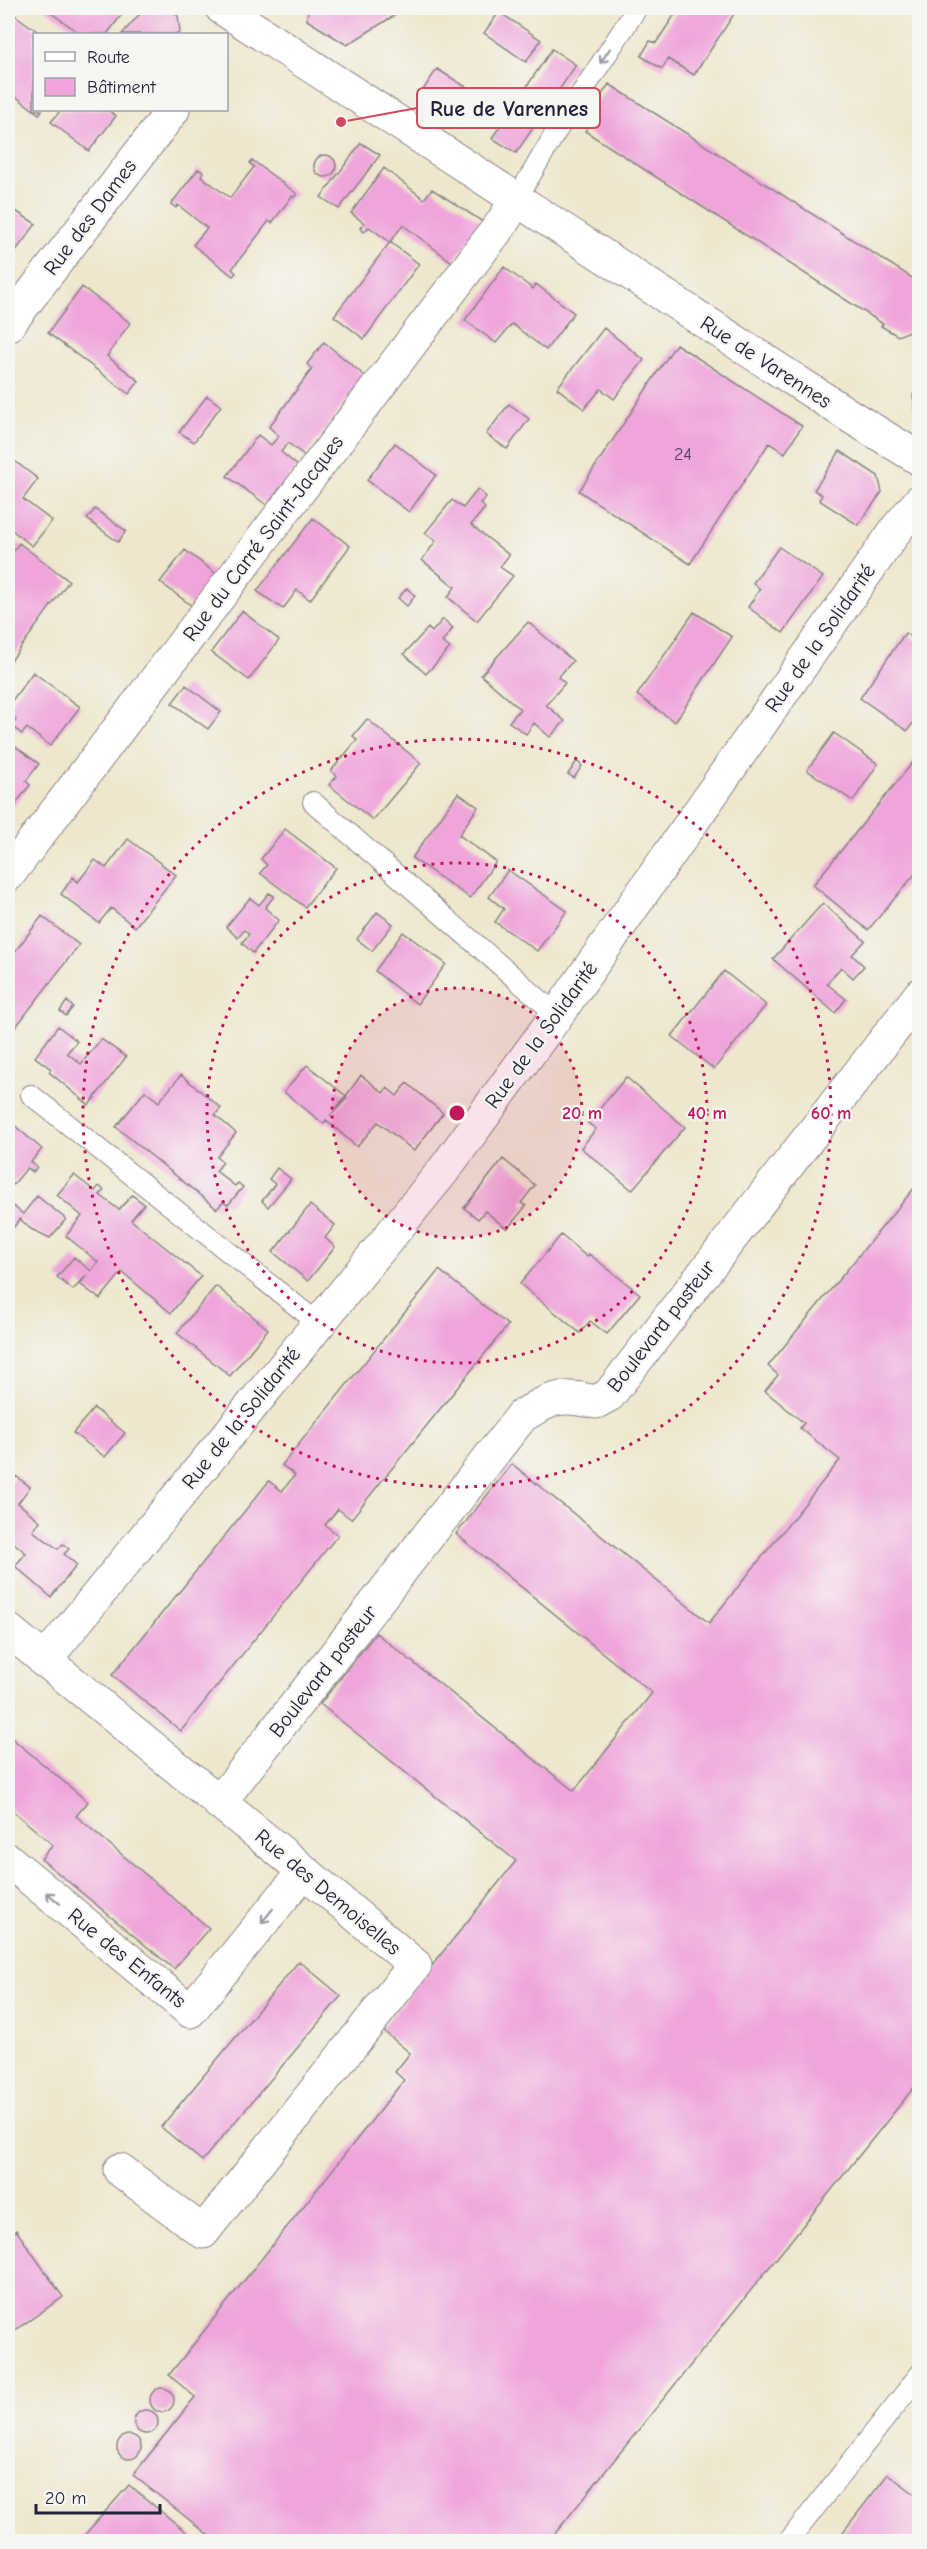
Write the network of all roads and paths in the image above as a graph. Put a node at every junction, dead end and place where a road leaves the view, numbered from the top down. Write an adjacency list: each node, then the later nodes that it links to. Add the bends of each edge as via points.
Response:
1 (637, 8): 4 (lane, one-way to 4)
2 (236, 19): 4 (street, Rue de Varennes)
3 (171, 111): 5 (street, Rue des Dames)
4 (516, 200): 6 (street, Rue de Varennes); 9 (street, Rue du Carré Saint-Jacques, via 502,224)
5 (8, 325)
6 (920, 459)
7 (920, 501): 11 (street, Rue de la Solidarité)
8 (313, 802): 11 (lane)
9 (8, 875)
10 (920, 995): 16 (street, Boulevard pasteur, via 609,1395 596,1402 570,1396 548,1400 522,1416)
11 (557, 1015): 13 (street, Rue de la Solidarité, via 443,1171)
12 (31, 1095): 13 (lane)
13 (318, 1323): 15 (street, Rue de la Solidarité)
14 (8, 1630): 15 (street, Rue des Demoiselles)
15 (44, 1661): 16 (street, Rue des Demoiselles)
16 (219, 1803): 18 (street, Rue des Demoiselles)
17 (8, 1860): 18 (street, Rue des Enfants, one-way to 17, via 190,2011)
18 (304, 1871): 19 (street, Rue des Demoiselles, via 415,1965 203,2232)
19 (120, 2170)
20 (920, 2374): 21 (lane)
21 (789, 2541)

